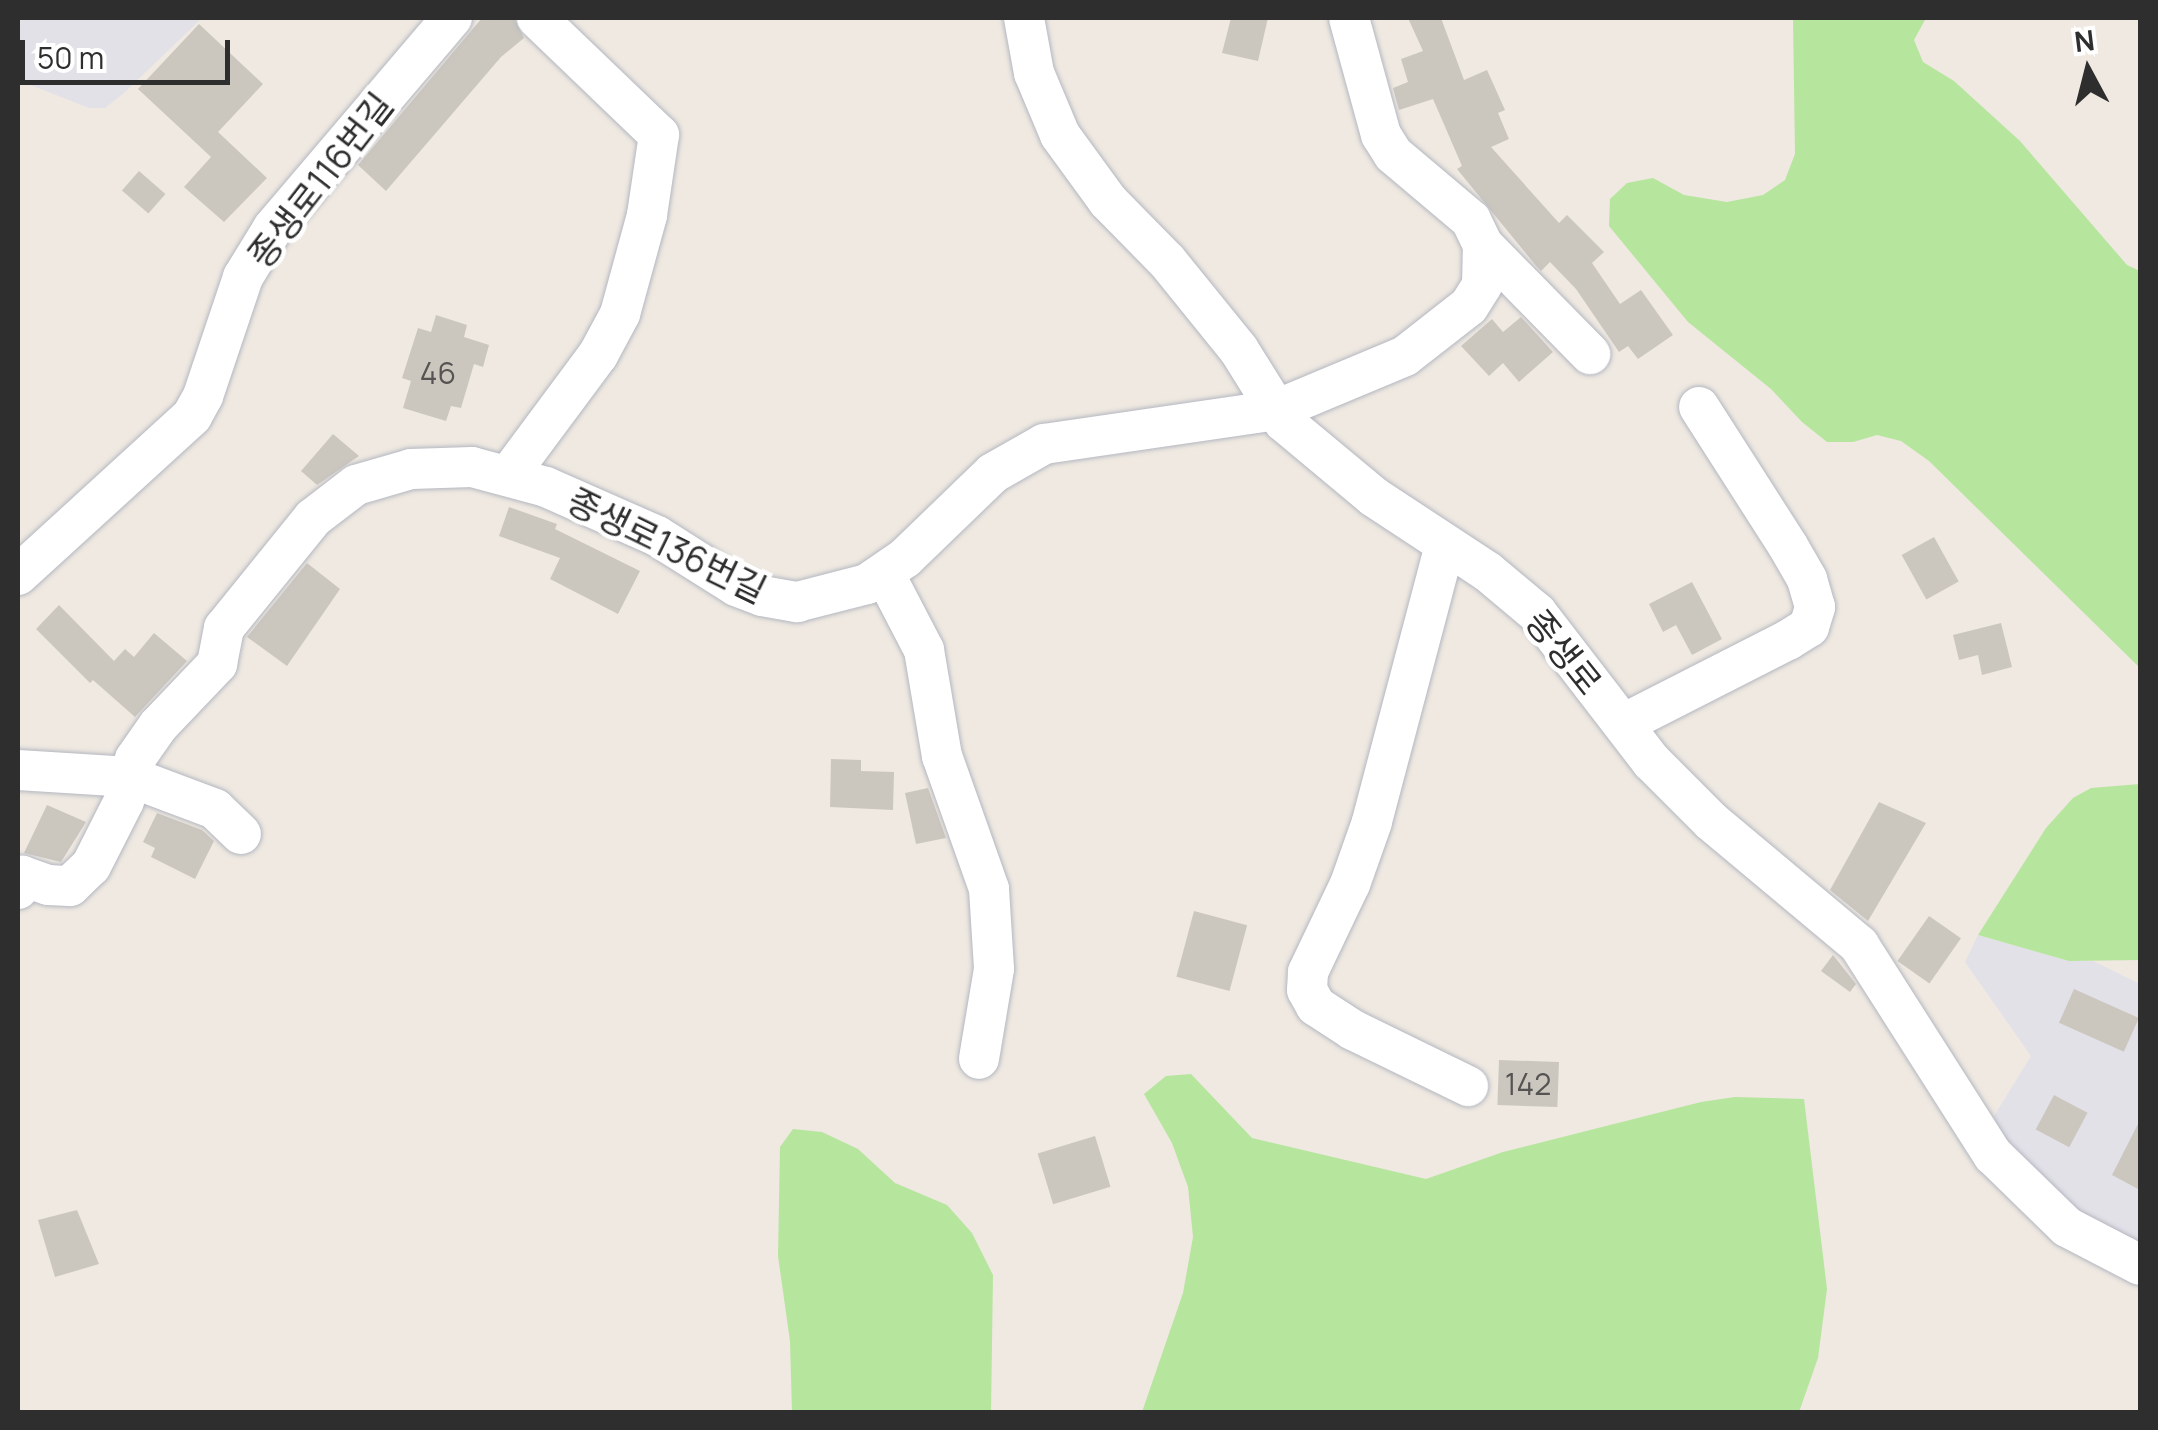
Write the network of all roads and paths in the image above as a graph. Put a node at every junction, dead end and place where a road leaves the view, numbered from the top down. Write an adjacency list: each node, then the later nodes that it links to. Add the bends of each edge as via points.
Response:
1 (452, 18): 12 (street, 종생로116번길, via 273,228 243,277 192,416)
2 (538, 18): 9 (street, via 659,135 647,216 620,314 598,355)
3 (1024, 18): 8 (street, 종생로, via 1034,73 1060,136 1239,350)
4 (1349, 18): 5 (street, via 1381,135 1393,154 1471,220)
5 (1482, 245): 6 (street); 8 (street, 종생로136번길, via 1482,284 1469,306 1435,336 1369,373)
6 (1590, 354)
7 (1699, 407): 13 (street, via 1788,546 1815,607 1809,627 1788,640)
8 (1276, 410): 10 (street, 종생로, via 1374,497); 11 (street, 종생로136번길, via 1044,444 993,473)
9 (508, 476): 11 (street, 종생로136번길, via 657,536 762,596 798,602); 15 (street, 종생로136번길, via 472,466 411,469 356,485 312,518 224,628 217,664 158,726)
10 (1445, 544): 13 (street, 종생로, via 1537,613); 19 (street, via 1372,822 1308,972 1307,990 1316,1006 1353,1030)
11 (884, 573): 18 (street, via 924,650 942,756 989,889 994,969)
12 (18, 575)
13 (1623, 724): 20 (street, 종생로, via 1712,822 1859,944 1962,1114 2029,1194 2066,1227)
14 (18, 770): 15 (street)
15 (130, 777): 16 (street, via 215,809); 17 (street, 종생로136번길, via 91,866 70,886 22,876)
16 (242, 834)
17 (18, 889)
18 (979, 1059)
19 (1468, 1086)
20 (2140, 1265)

